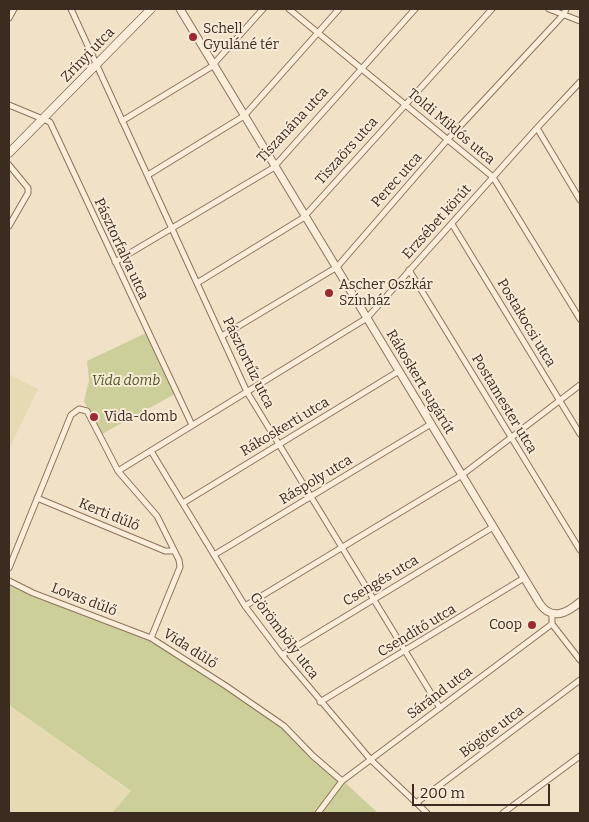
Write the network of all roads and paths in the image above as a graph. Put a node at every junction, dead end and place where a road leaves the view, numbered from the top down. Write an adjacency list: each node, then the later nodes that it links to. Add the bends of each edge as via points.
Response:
1 (14, 9): 12 (street)
2 (72, 9): 16 (street, Pásztortűz utca)
3 (151, 9): 16 (main road, Zrínyi utca)
4 (180, 9): 15 (street, Rákoskert sugárút)
5 (263, 9): 15 (street)
6 (290, 9): 14 (street, Toldi Miklós utca)
7 (339, 9): 14 (street)
8 (415, 9): 17 (street, Tiszanána utca)
9 (492, 9): 19 (street, Tiszaörs utca)
10 (549, 9): 11 (street)
11 (565, 12): 13 (street); 25 (street, Perec utca)
12 (9, 18)
13 (580, 22)
14 (318, 32): 17 (street, Toldi Miklós utca); 21 (street)
15 (213, 64): 21 (street, Rákoskert sugárút); 23 (street)
16 (96, 65): 22 (main road, Zrínyi utca); 23 (street, Pásztortűz utca)
17 (361, 68): 19 (street, Toldi Miklós utca); 28 (street, Tiszanána utca)
18 (580, 84): 24 (street, Erzsébet körút)
19 (406, 104): 25 (street, Toldi Miklós utca); 32 (street, Tiszaörs utca)
20 (9, 105): 22 (street)
21 (244, 116): 28 (street, Rákoskert sugárút); 29 (street)
22 (43, 118): 26 (main road, Zrínyi utca); 36 (street, Pásztorfalva utca, via 50,122)
23 (122, 121): 29 (street, Pásztortűz utca)
24 (537, 128): 30 (street, Erzsébet körút); 31 (street)
25 (448, 140): 30 (street, Toldi Miklós utca); 37 (street, Perec utca)
26 (9, 153)
27 (9, 165): 34 (street, via 28,188)
28 (275, 166): 32 (street, Rákoskert sugárút); 35 (street, Tiszanána utca)
29 (148, 175): 35 (street, Pásztortűz utca)
30 (493, 177): 33 (street, Erzsébet körút); 41 (street, Toldi Miklós utca)
31 (580, 200)
32 (305, 215): 37 (street, Rákoskert sugárút); 39 (street, Tiszaörs utca)
33 (452, 224): 38 (street, Erzsébet körút); 46 (street, Postakocsi utca)
34 (9, 226)
35 (172, 229): 36 (street, Tiszanána utca); 39 (street, Pásztortűz utca)
36 (115, 262): 48 (street, Pásztorfalva utca)
37 (337, 267): 40 (street, Rákoskert sugárút); 42 (street, Perec utca)
38 (409, 270): 40 (street, Erzsébet körút); 50 (street, Postamester utca)
39 (198, 283): 42 (street, Pásztortűz utca)
40 (367, 318): 43 (street, Rákoskert sugárút); 45 (street, Erzsébet körút)
41 (580, 319)
42 (222, 336): 45 (street, Pásztortűz utca)
43 (399, 371): 47 (street, Rákoskert sugárút); 51 (street, Rákoskerti utca)
44 (580, 385): 46 (street)
45 (247, 392): 48 (street, Erzsébet körút); 51 (street, Pásztortűz utca)
46 (560, 400): 49 (street, Postakocsi utca); 50 (street)
47 (431, 424): 54 (street, Rákoskert sugárút); 55 (street, Ráspoly utca)
48 (192, 425): 52 (street, Erzsébet körút)
49 (580, 434)
50 (511, 437): 54 (street); 60 (street, Postamester utca)
51 (279, 444): 55 (street, Pásztortűz utca); 57 (street, Rákoskerti utca)
52 (151, 451): 53 (street, Erzsébet körút); 57 (street, Görömböly utca)
53 (118, 471): 56 (street, Vida dűlő, via 87,411 79,409 71,414); 61 (street, Vida dűlő, via 157,516)
54 (462, 475): 58 (street, Rákoskert sugárút); 59 (street)
55 (311, 496): 59 (street, Pásztortűz utca); 62 (street, Ráspoly utca)
56 (37, 498): 61 (street, Kerti dűlő, via 165,551); 63 (street)
57 (183, 503): 62 (street, Görömböly utca)
58 (493, 527): 64 (street, Rákoskert sugárút); 66 (street, Csengés utca)
59 (341, 547): 66 (street, Pásztortűz utca); 68 (street)
60 (580, 550)
61 (173, 551): 71 (street, Vida dűlő, via 180,567)
62 (214, 555): 68 (street, Görömböly utca)
63 (9, 568)
64 (524, 578): 69 (street, Rákoskert sugárút, via 542,607); 72 (street, Csendítő utca)
65 (9, 581): 71 (street, Lovas dűlő)
66 (373, 600): 72 (street, Pásztortűz utca); 73 (street, Csengés utca)
67 (580, 602): 69 (street, via 564,613)
68 (245, 606): 73 (street, Görömböly utca)
69 (552, 613): 70 (street)
70 (552, 624): 74 (street); 77 (street, Sáránd utca)
71 (152, 638): 80 (street, Vida dűlő, via 284,726)
72 (406, 651): 76 (street, Csendítő utca); 77 (street, Pásztortűz utca)
73 (282, 655): 76 (street, Görömböly utca)
74 (580, 660)
75 (580, 680): 81 (street, Bögöte utca)
76 (320, 702): 79 (street, Görömböly utca)
77 (440, 708): 79 (street, Sáránd utca)
78 (580, 756): 84 (street)
79 (371, 760): 80 (street, Sáránd utca); 81 (street, Görömböly utca)
80 (342, 781): 82 (street, Sáránd utca)
81 (416, 803): 83 (street, Görömböly utca)
82 (318, 813)
83 (427, 813)
84 (503, 813)

